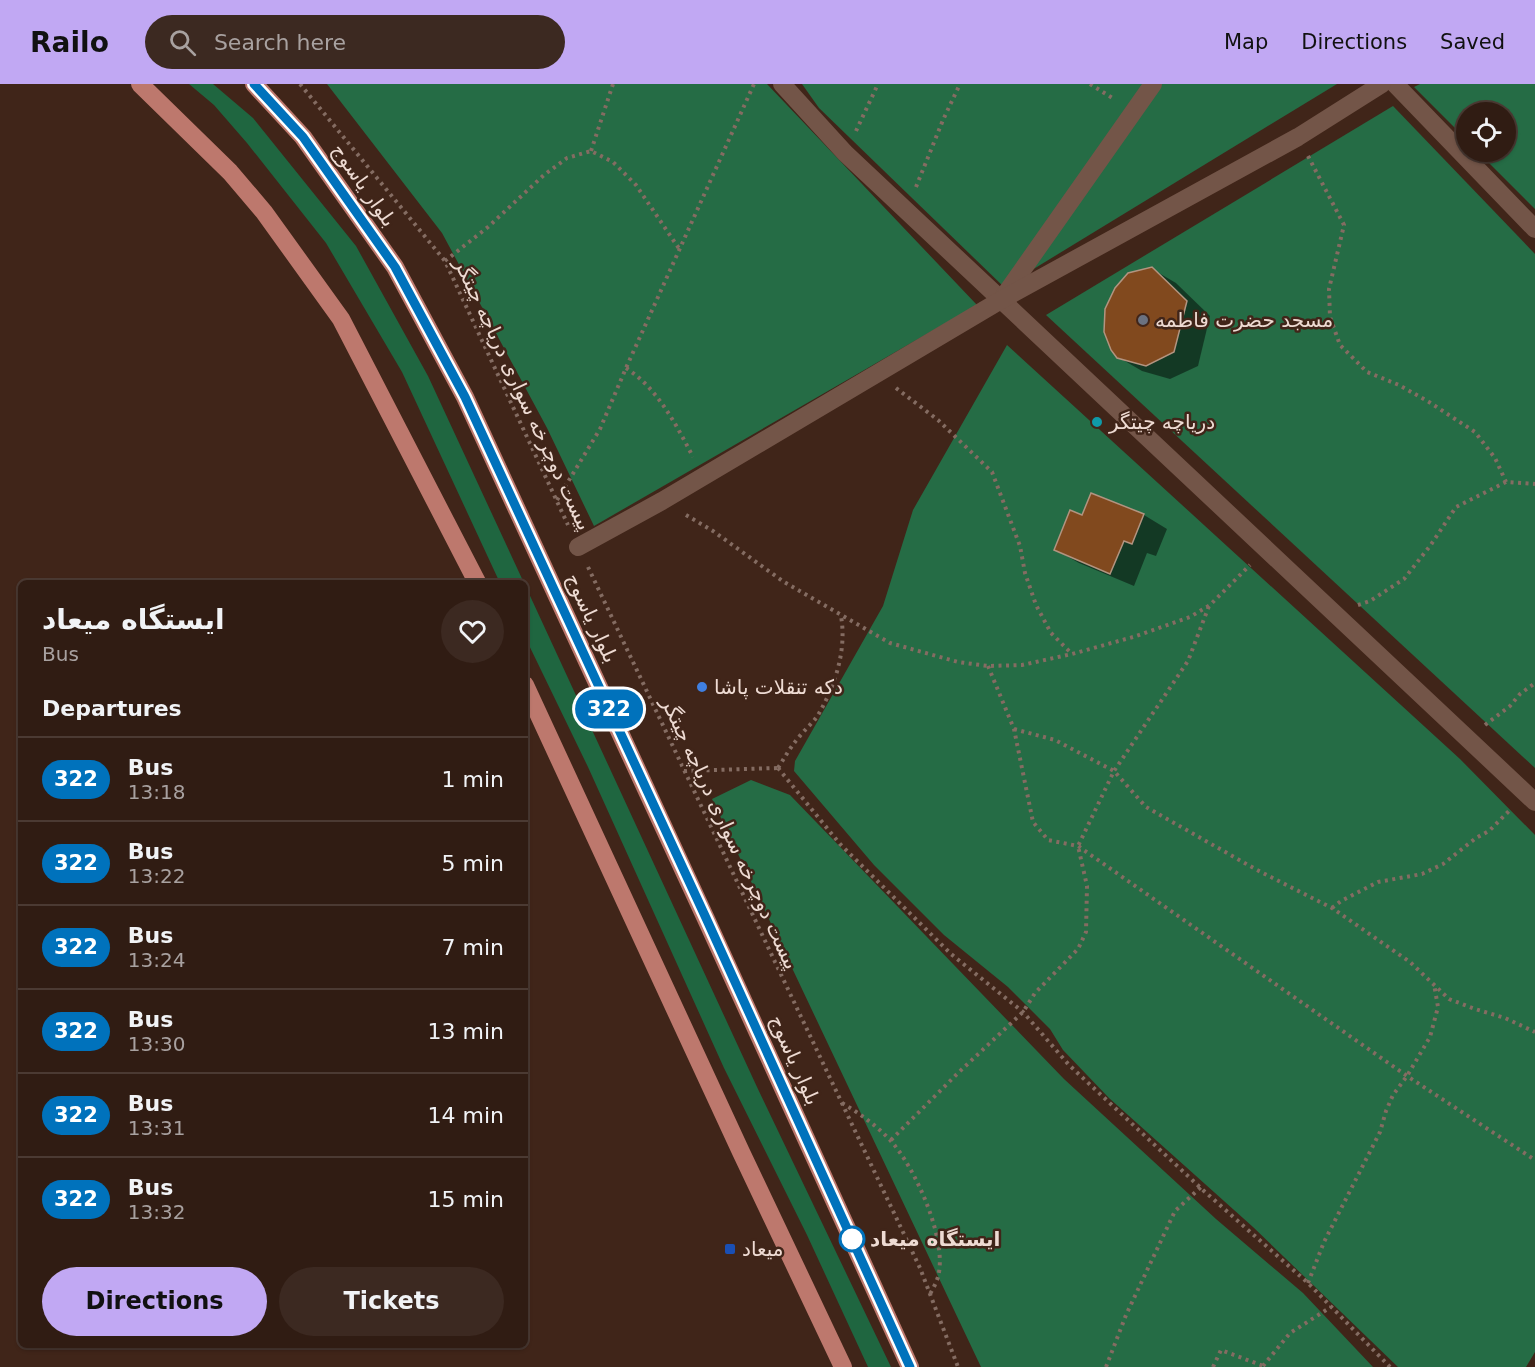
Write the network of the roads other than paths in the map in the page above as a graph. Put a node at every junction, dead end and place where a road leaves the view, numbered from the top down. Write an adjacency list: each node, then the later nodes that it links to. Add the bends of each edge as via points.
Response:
1 (140, 84): 10 (main road, via 230,172 264,212 341,319)
2 (254, 84): 14 (main road, بلوار یاسوج, via 303,137 395,267 465,397)
3 (782, 84): 8 (street, via 845,153)
4 (1153, 84): 8 (street)
5 (1382, 84): 8 (street, via 1298,137)
6 (1395, 84): 7 (street)
7 (1535, 229)
8 (1001, 300): 9 (street); 12 (street)
9 (578, 547)
10 (475, 580)
11 (528, 691): 13 (main road)
12 (1530, 798)
13 (843, 1367)
14 (910, 1367)

